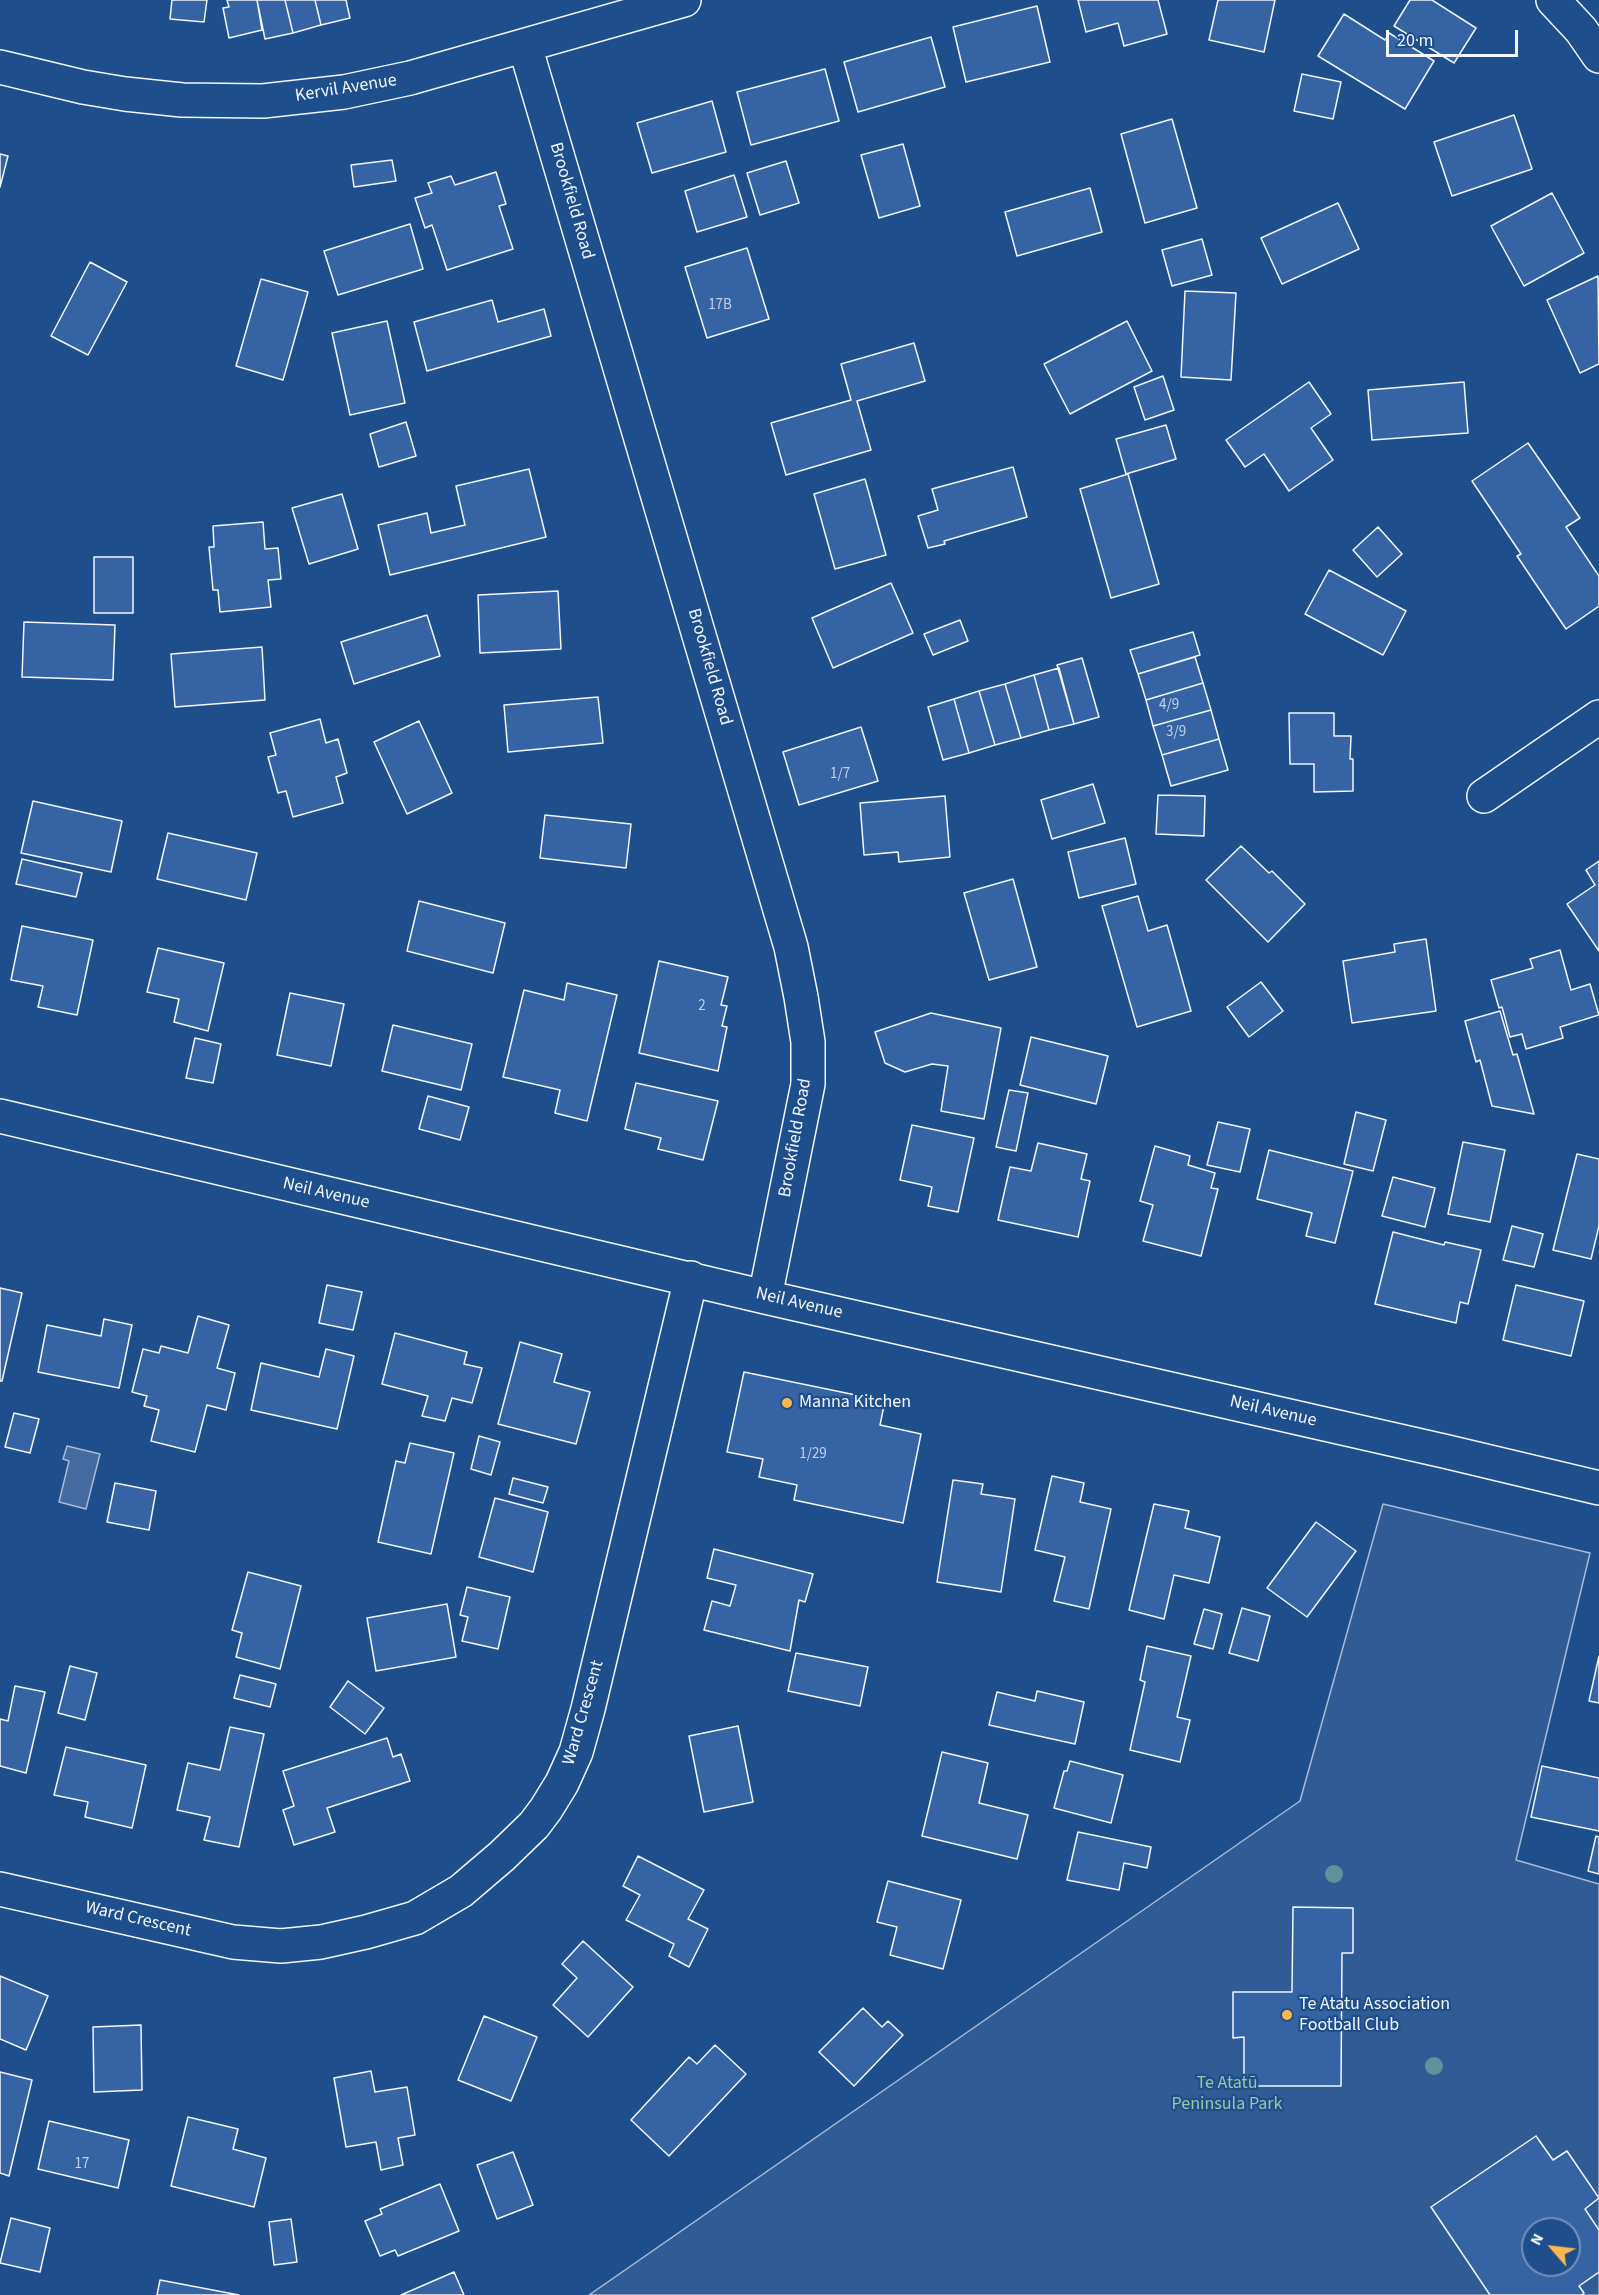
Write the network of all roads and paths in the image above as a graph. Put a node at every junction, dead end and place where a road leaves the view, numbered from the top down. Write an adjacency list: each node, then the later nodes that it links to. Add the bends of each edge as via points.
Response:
1 (684, 0): 3 (street, Kervil Avenue)
2 (1553, 0): 4 (street)
3 (525, 46): 5 (street, Kervil Avenue, via 344,93 263,101 182,100 125,94); 10 (street, Brookfield Road, via 788,936 801,997 808,1042 808,1084)
4 (1599, 56)
5 (0, 67)
6 (1599, 717): 7 (street)
7 (1484, 796)
8 (0, 1116): 9 (street, Neil Avenue)
9 (691, 1278): 10 (street, Neil Avenue); 12 (street, Ward Crescent, via 576,1752 546,1809 502,1856 461,1891 415,1918 321,1942 281,1946 233,1942)
10 (765, 1297): 11 (street, Neil Avenue)
11 (1599, 1488)
12 (0, 1889)

